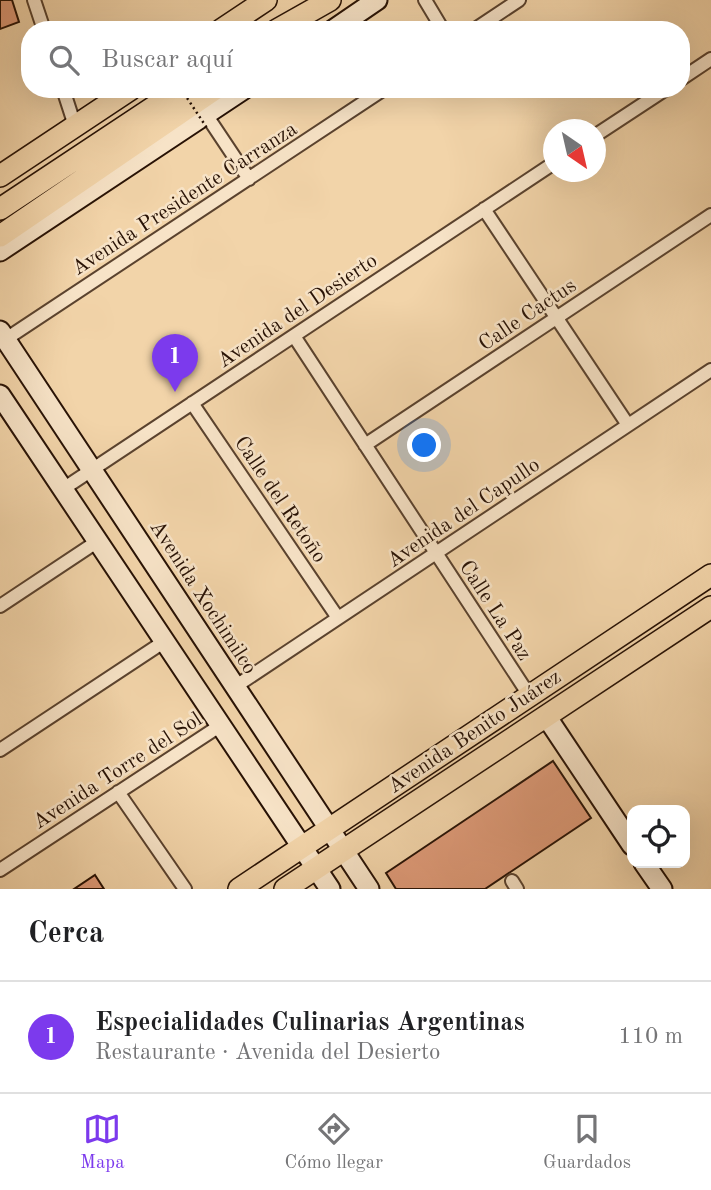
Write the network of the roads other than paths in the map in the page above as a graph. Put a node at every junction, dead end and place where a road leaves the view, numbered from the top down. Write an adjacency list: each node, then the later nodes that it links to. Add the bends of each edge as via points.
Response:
1 (34, 0): 7 (street)
2 (266, 0): 8 (main road)
3 (377, 0): 11 (main road)
4 (425, 0): 12 (street)
5 (519, 0): 13 (street)
6 (319, 3): 9 (main road); 10 (main road)
7 (41, 21)
8 (234, 21)
9 (291, 21)
10 (303, 21)
11 (346, 21)
12 (438, 21)
13 (488, 21)
14 (711, 59): 15 (street)
15 (690, 73)
16 (65, 98): 21 (street)
17 (117, 98): 21 (main road)
18 (370, 98): 25 (street, Avenida Presidente Carranza)
19 (652, 98): 22 (street)
20 (198, 102): 25 (street); 26 (main road); 29 (main road); 30 (main road)
21 (75, 126): 24 (main road)
22 (606, 128)
23 (543, 170): 27 (street, Avenida del Desierto)
24 (0, 176)
25 (249, 179): 32 (street, Avenida Presidente Carranza)
26 (0, 209)
27 (484, 209): 31 (street); 33 (street, Avenida del Desierto)
28 (711, 215): 31 (street, Calle Cactus)
29 (0, 236)
30 (0, 251)
31 (557, 317): 37 (street); 38 (street, Calle Cactus)
32 (3, 335): 39 (main road, Avenida Xochimilco)
33 (294, 336): 36 (street, Avenida del Desierto); 38 (street, Calle La Paz)
34 (711, 370): 37 (street, Avenida del Capullo)
35 (0, 396): 40 (main road)
36 (192, 403): 39 (street, Avenida del Desierto); 46 (street, Calle del Retoño)
37 (628, 425): 42 (street, Avenida del Capullo)
38 (365, 445): 42 (street, Calle La Paz)
39 (92, 469): 40 (street, Avenida del Desierto); 48 (main road, Avenida Xochimilco)
40 (63, 489): 41 (main road)
41 (98, 541): 44 (street); 47 (main road)
42 (435, 553): 46 (street, Avenida del Capullo); 49 (street, Calle La Paz)
43 (711, 575): 49 (main road, Avenida Benito Juárez)
44 (0, 606)
45 (711, 607): 50 (main road, Avenida Benito Juárez)
46 (338, 618): 48 (street, Avenida del Capullo)
47 (165, 641): 51 (main road); 52 (street)
48 (236, 686): 54 (main road, Avenida Xochimilco)
49 (528, 695): 54 (main road, Avenida Benito Juárez)
50 (545, 716): 55 (main road); 57 (main road, Avenida Benito Juárez)
51 (221, 725): 53 (street, Avenida Torre del Sol); 56 (main road)
52 (0, 750)
53 (118, 792): 60 (street, Avenida Torre del Sol); 61 (street)
54 (329, 828): 56 (main road, Avenida Benito Juárez); 57 (main road, Avenida Xochimilco)
55 (627, 838)
56 (302, 846): 58 (main road); 62 (main road, Avenida Benito Juárez)
57 (344, 850): 58 (main road, Avenida Benito Juárez); 65 (main road, Avenida Xochimilco)
58 (316, 868): 63 (main road, Avenida Benito Juárez); 64 (main road)
59 (647, 868): 66 (main road)
60 (0, 870)
61 (185, 889)
62 (239, 889)
63 (285, 889)
64 (331, 889)
65 (369, 889)
66 (662, 889)

